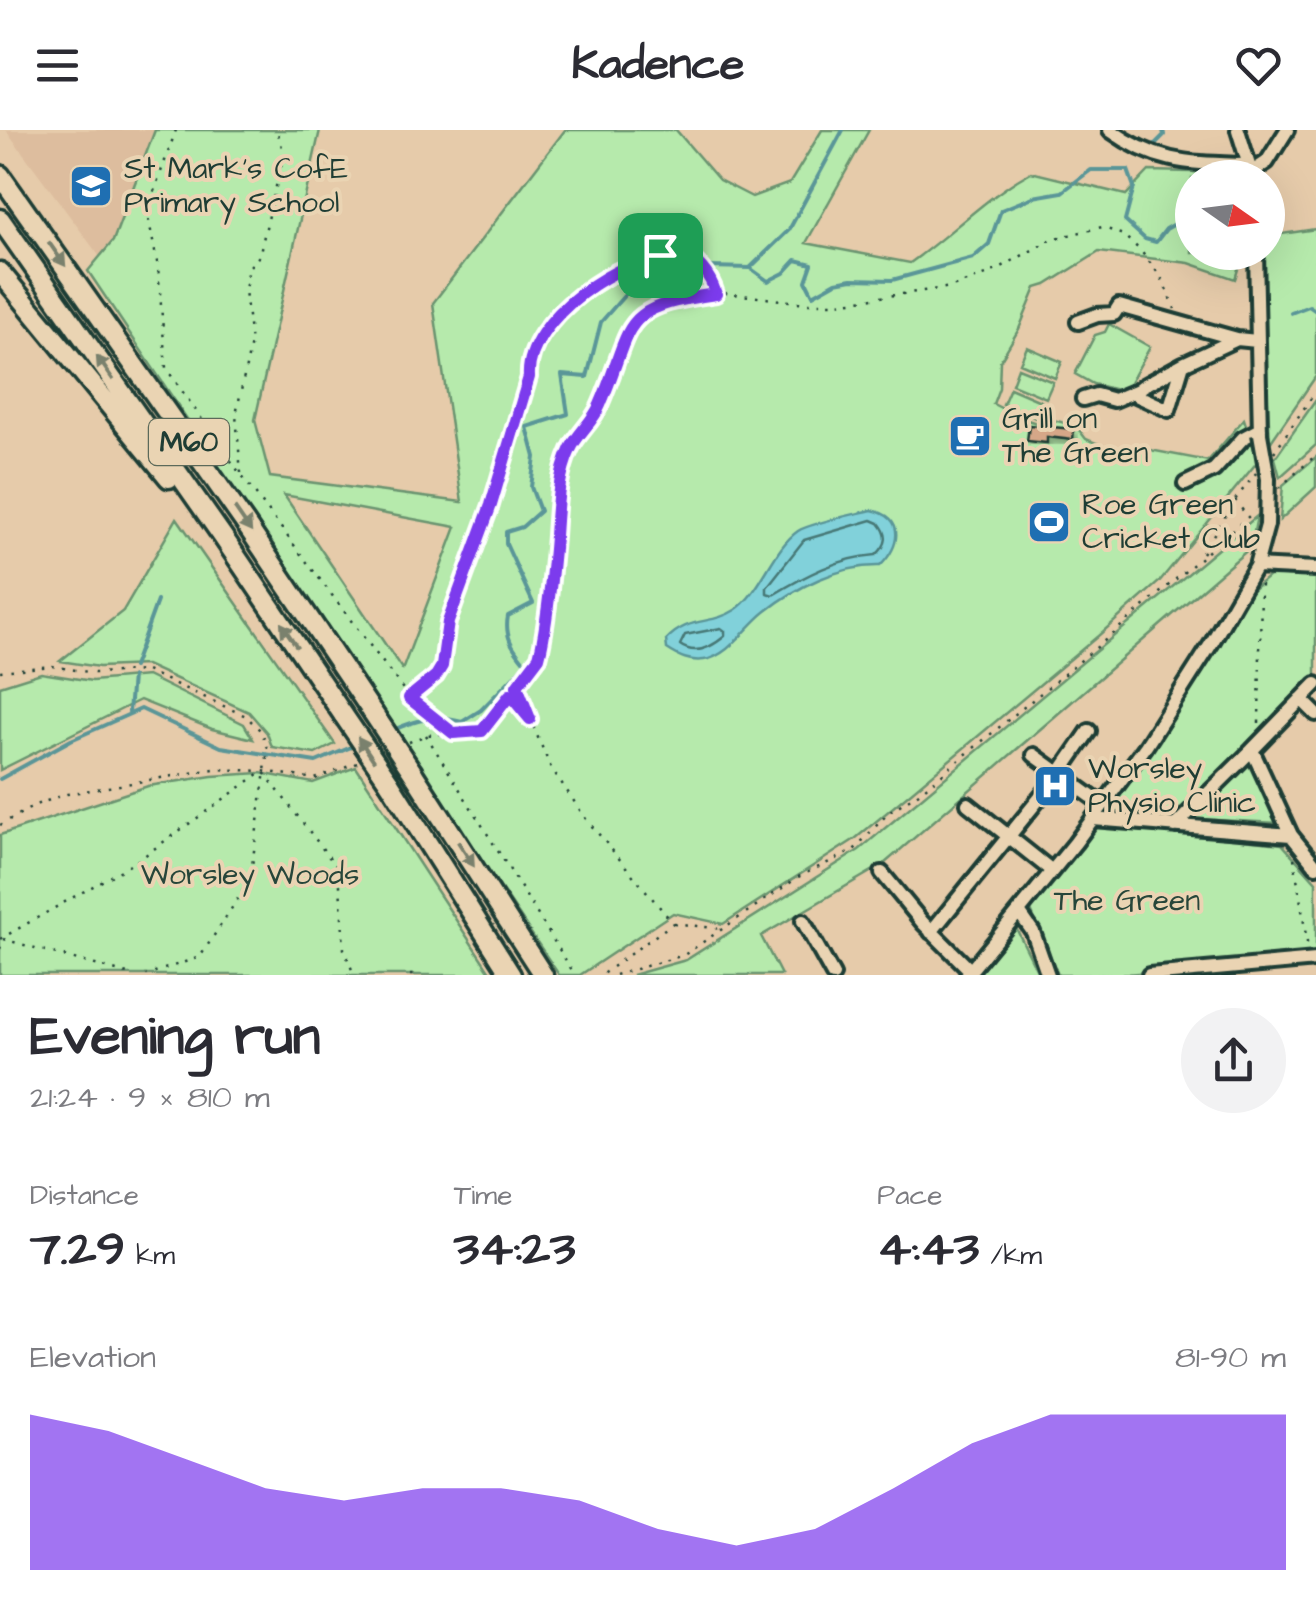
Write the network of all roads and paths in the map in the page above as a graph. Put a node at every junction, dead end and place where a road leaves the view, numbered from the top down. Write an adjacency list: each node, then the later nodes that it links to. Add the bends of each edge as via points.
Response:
1 (176, 130): 23 (path, via 147,211 166,368)
2 (277, 130): 23 (path, via 284,154 245,290 251,344 236,415)
3 (1238, 130): 6 (street)
4 (1287, 130): 7 (street)
5 (1115, 134): 8 (street)
6 (1245, 160)
7 (1268, 160)
8 (1175, 161)
9 (0, 175): 79 (highway, M60, one-way to 79, bridge, via 246,523)
10 (0, 219): 29 (highway, M60, one-way to 10)
11 (1256, 270): 17 (street)
12 (0, 272): 29 (highway, M60)
13 (716, 294): 15 (path, via 838,302 938,290 989,274 1052,239 1102,227 1123,235 1151,264); 34 (path, via 651,309 621,344 601,402 568,454 541,649); 36 (path, via 694,262 670,253 612,274 564,310 533,347 504,464 448,622 442,666)
14 (1078, 322): 15 (street, via 1114,314 1119,306)
15 (1184, 324): 16 (street)
16 (1236, 339): 17 (street); 18 (street)
17 (1257, 342): 21 (street)
18 (1183, 364): 19 (street); 19 (street, via 1169,410 1142,400)
19 (1138, 390): 20 (street, via 1114,400)
20 (1083, 398)
21 (1260, 432): 24 (street); 30 (street, bridge, via 1267,525)
22 (1316, 455): 25 (path)
23 (241, 475): 36 (path)
24 (1186, 484)
25 (1270, 496)
26 (1234, 500): 28 (path)
27 (1259, 507): 28 (path)
28 (1248, 517): 62 (path, via 898,804 853,850 800,876)
29 (223, 537): 78 (highway, M60, one-way to 29, bridge)
30 (1256, 566): 31 (street); 44 (path, via 1262,584); 50 (street)
31 (1316, 569)
32 (0, 671): 47 (path, via 146,671 246,716 268,749)
33 (1316, 684): 37 (street)
34 (517, 686): 35 (path); 39 (path)
35 (510, 695): 39 (path); 41 (path, via 482,731)
36 (409, 698): 41 (path)
37 (1301, 700): 38 (street); 44 (street)
38 (1316, 714)
39 (530, 719): 61 (path, via 550,766 586,820)
40 (1089, 731): 48 (street)
41 (451, 732): 42 (path)
42 (426, 735): 43 (path); 70 (path)
43 (413, 740)
44 (1256, 746): 53 (street); 54 (street)
45 (1034, 754): 48 (street)
46 (360, 761): 47 (path, via 314,779)
47 (264, 771): 52 (path, via 202,770 67,794); 64 (path, via 137,861); 67 (path, via 250,880 200,957); 75 (path, via 339,870 344,948)
48 (1060, 773): 50 (street); 55 (street)
49 (968, 804): 55 (street)
50 (1104, 805): 51 (street)
51 (1093, 819): 53 (street); 57 (street)
52 (0, 825)
53 (1175, 826): 54 (street)
54 (1292, 835): 56 (street); 66 (path)
55 (1009, 836): 57 (street); 63 (street)
56 (1316, 866)
57 (1052, 871): 59 (street)
58 (882, 873): 63 (street)
59 (1019, 912): 71 (street); 83 (street)
60 (803, 921): 82 (street)
61 (673, 923): 62 (path); 80 (path)
62 (724, 929): 81 (path, via 684,954)
63 (931, 932): 71 (street)
64 (2, 939): 65 (path); 72 (path)
65 (0, 948)
66 (1313, 960): 68 (street)
67 (168, 968): 73 (path); 74 (path)
68 (1293, 968): 69 (street)
69 (1204, 972): 84 (street)
70 (574, 973)
71 (969, 973)
72 (132, 975)
73 (146, 975)
74 (170, 975)
75 (354, 975)
76 (410, 975): 77 (path)
77 (416, 975)
78 (512, 975)
79 (542, 975)
80 (601, 975)
81 (614, 975)
82 (833, 975)
83 (1048, 975)
84 (1149, 975)

